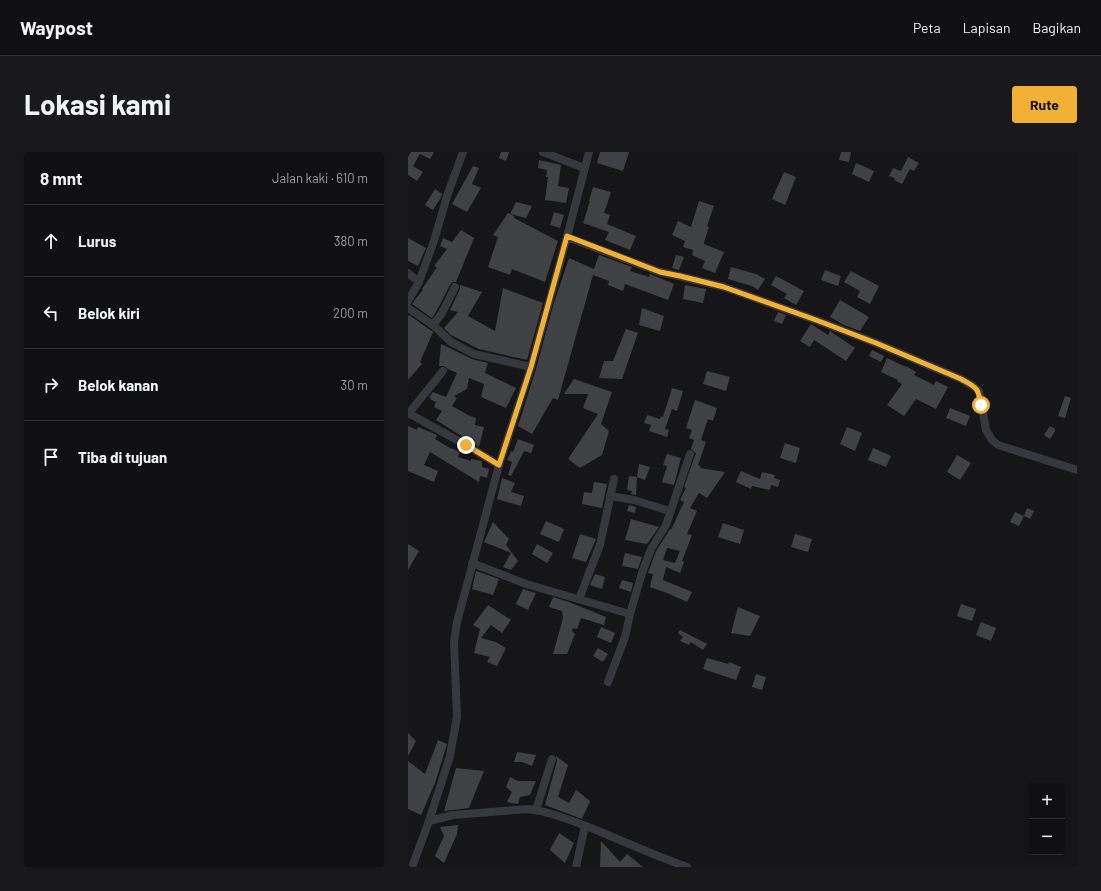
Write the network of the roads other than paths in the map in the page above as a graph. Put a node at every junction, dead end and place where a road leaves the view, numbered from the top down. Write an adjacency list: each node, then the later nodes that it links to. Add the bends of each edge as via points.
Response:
1 (463, 152): 7 (street)
2 (543, 152): 4 (street)
3 (589, 152): 4 (street)
4 (584, 168): 5 (street)
5 (567, 236): 12 (street); 17 (street, via 660,272 724,287 809,317 961,379 979,391 986,430 998,446)
6 (408, 273): 7 (street)
7 (419, 282): 9 (street)
8 (454, 287): 11 (street, via 442,313)
9 (408, 301)
10 (408, 308): 11 (street)
11 (433, 325): 12 (street, via 451,342 474,354)
12 (531, 367): 16 (street)
13 (443, 371): 14 (street)
14 (408, 413): 16 (street)
15 (690, 454): 20 (street)
16 (499, 465): 21 (street)
17 (1077, 470)
18 (614, 479): 19 (street)
19 (610, 496): 20 (street); 22 (street, via 600,545)
20 (670, 511): 23 (street, via 666,525 651,549 644,567)
21 (472, 563): 22 (street, via 526,584); 27 (street, via 454,642 457,717 450,756)
22 (579, 599): 23 (street)
23 (630, 614): 24 (street, via 625,637)
24 (608, 682)
25 (552, 759): 26 (street)
26 (536, 810): 27 (street, via 453,815); 28 (street)
27 (429, 821): 29 (street)
28 (585, 826): 30 (street); 31 (street)
29 (412, 867)
30 (576, 867)
31 (687, 867)

